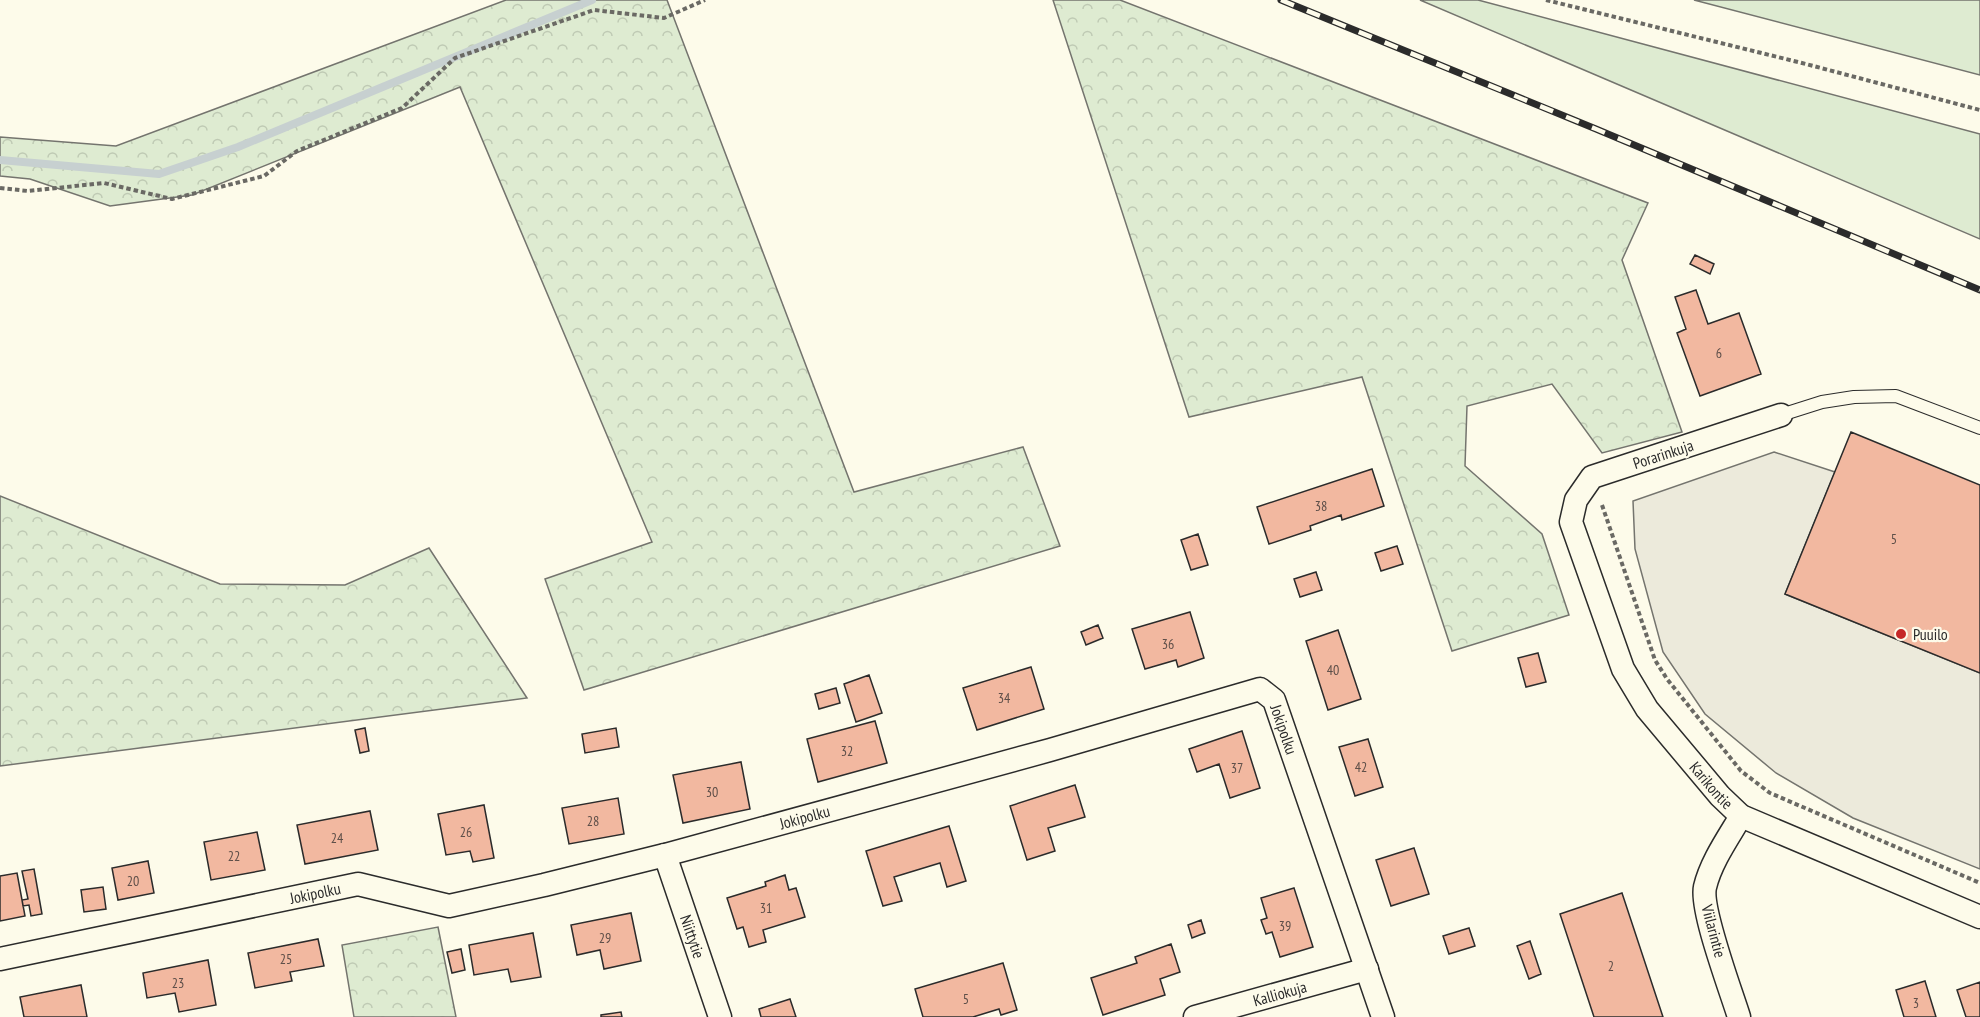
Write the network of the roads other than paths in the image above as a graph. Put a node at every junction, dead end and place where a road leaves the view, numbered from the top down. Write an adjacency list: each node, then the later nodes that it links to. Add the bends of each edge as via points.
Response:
1 (1781, 416): 2 (lane, via 1822,402 1896,396); 3 (street, Porarinkuja, via 1592,477 1575,500)
2 (1980, 428)
3 (1572, 522): 4 (street, Karikontie, via 1623,669 1647,709 1697,771)
4 (1741, 816): 6 (street, Karikontie); 12 (street, Viilarintie, via 1704,889 1707,914)
5 (665, 855): 7 (street, Jokipolku, via 449,906 357,884); 8 (street, Jokipolku, via 1260,689 1274,700); 9 (street, Niittytie)
6 (1980, 917)
7 (0, 959)
8 (1367, 969): 10 (street, Kalliokuja); 11 (street, Jokipolku)
9 (720, 1017)
10 (1195, 1017)
11 (1383, 1017)
12 (1739, 1017)

